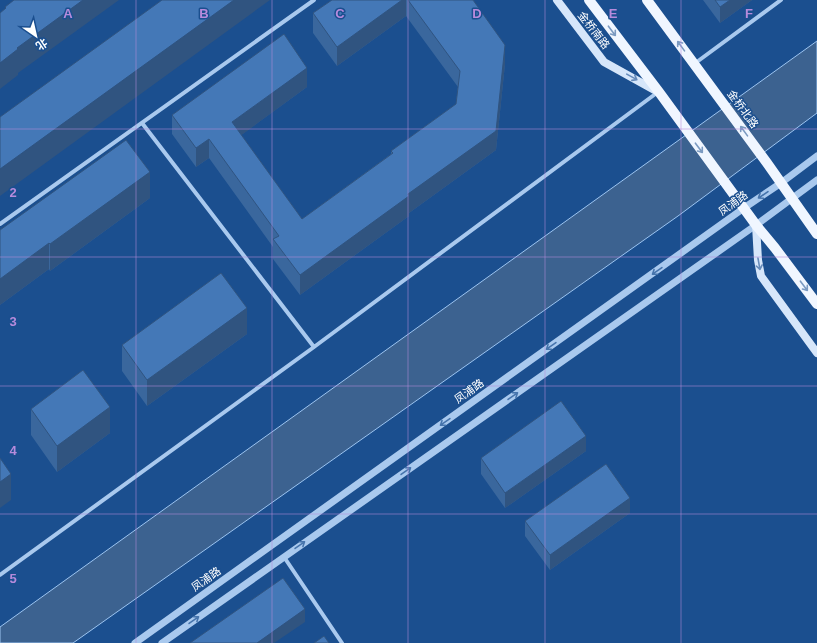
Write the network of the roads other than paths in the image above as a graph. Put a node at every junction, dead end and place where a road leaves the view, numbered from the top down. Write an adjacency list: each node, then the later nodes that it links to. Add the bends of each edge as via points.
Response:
1 (314, 0): 8 (street)
2 (557, 0): 7 (main road, 金桥南路, one-way to 7, via 604,62)
3 (589, 0): 7 (main road, one-way to 7)
4 (647, 0): 6 (main road, 金桥北路, one-way to 4)
5 (781, 0): 6 (street)
6 (694, 64): 11 (main road, 金桥北路, one-way to 6)
7 (658, 92): 13 (main road, one-way to 13); 18 (street)
8 (142, 123): 14 (street); 18 (street)
9 (817, 156): 11 (street, 凤浦路)
10 (817, 180): 12 (street)
11 (781, 183): 12 (main road, 金桥北路); 13 (street, 凤浦路, one-way to 13)
12 (792, 199): 15 (street); 16 (main road, 金桥北路)
13 (744, 208): 15 (main road); 22 (street, 凤浦路, one-way to 22)
14 (0, 224)
15 (756, 225): 17 (main road, one-way to 17); 19 (main road, one-way to 19, via 761,276); 20 (street, one-way to 15)
16 (817, 234)
17 (817, 304)
18 (314, 348): 21 (street)
19 (817, 353)
20 (284, 557): 23 (street, one-way to 20); 24 (street)
21 (0, 575)
22 (134, 643)
23 (162, 643)
24 (342, 643)

